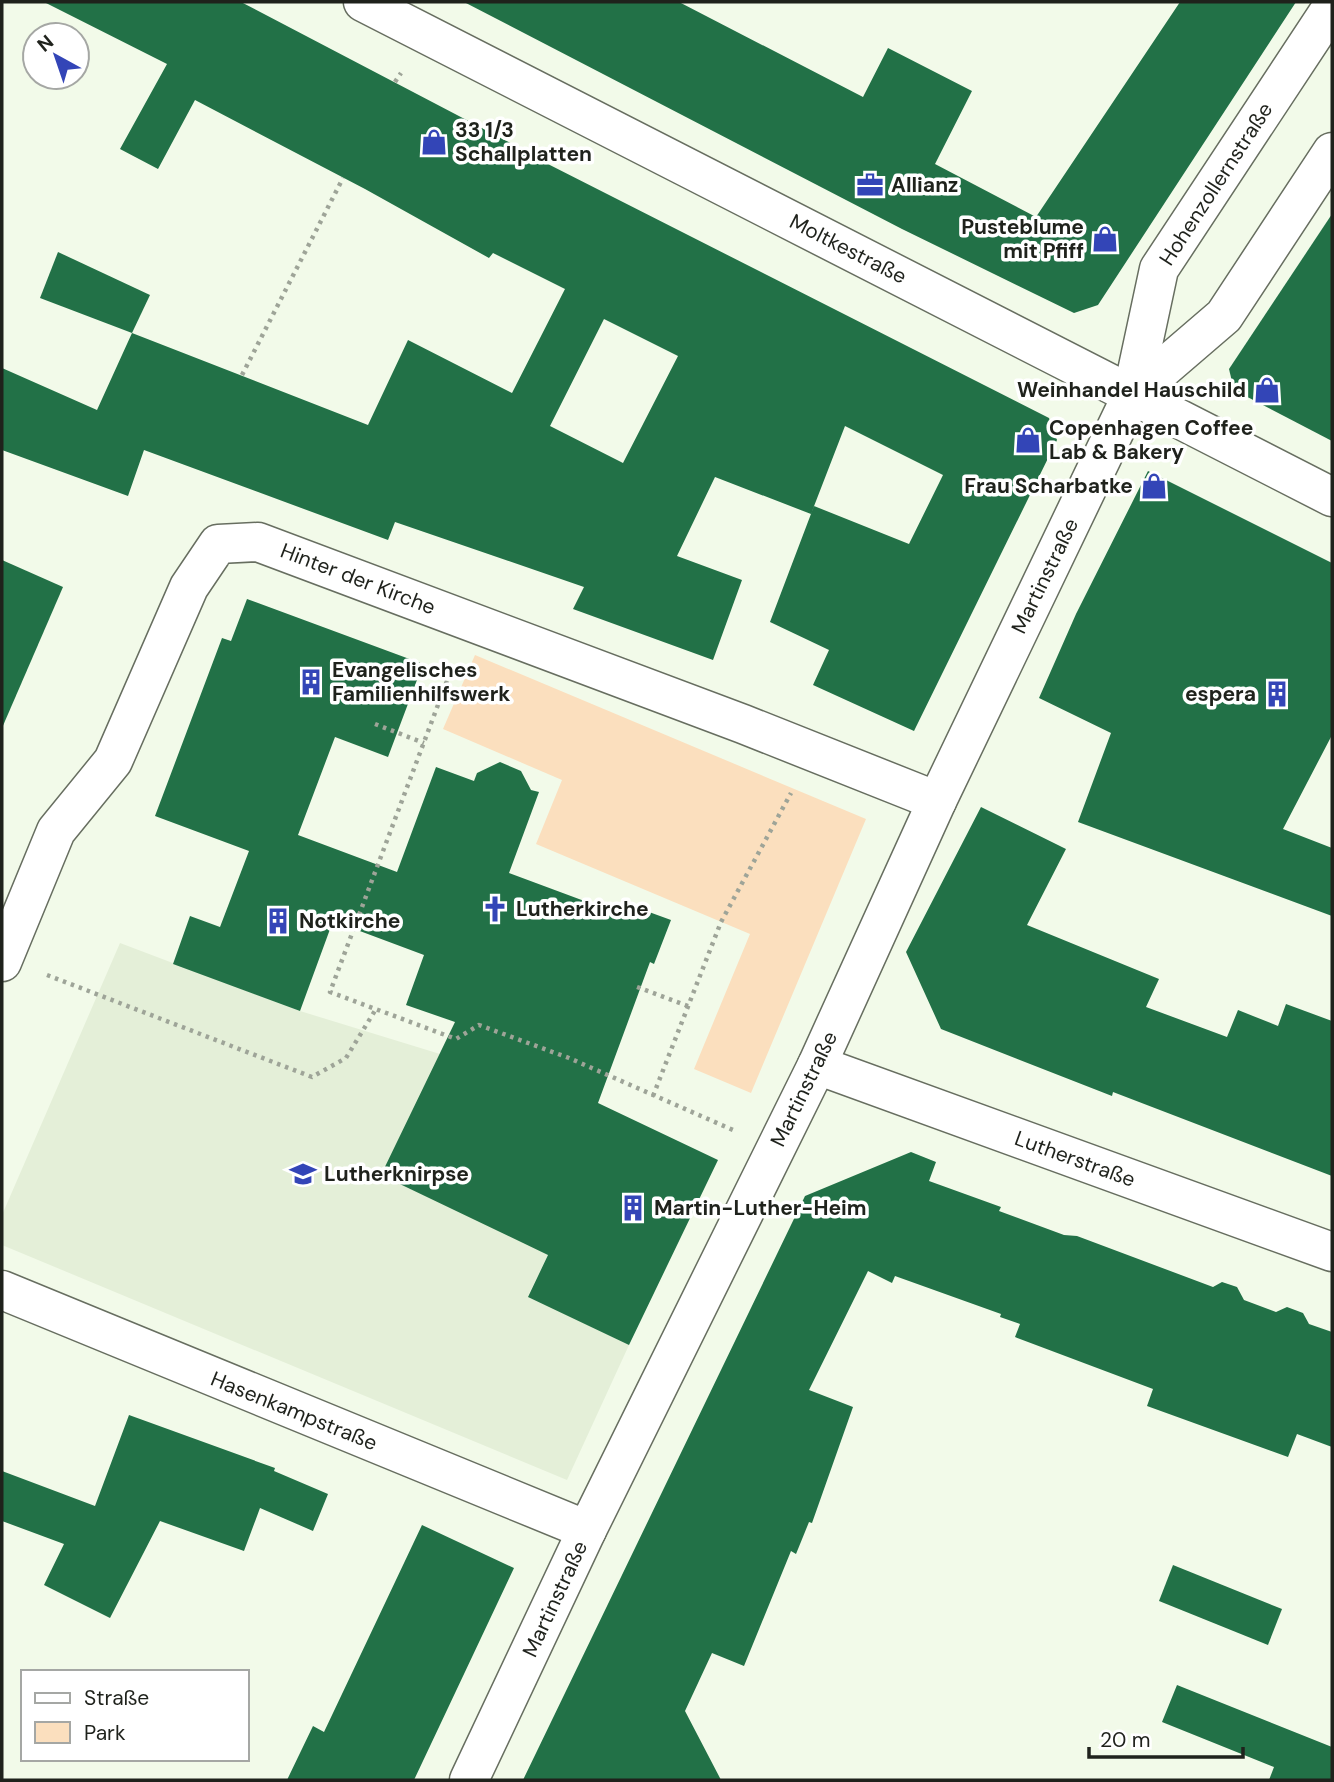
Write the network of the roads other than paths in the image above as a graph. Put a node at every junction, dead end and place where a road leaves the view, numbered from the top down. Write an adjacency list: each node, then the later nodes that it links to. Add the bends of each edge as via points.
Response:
1 (363, 2): 4 (street, Moltkestraße)
2 (1332, 7): 4 (street, Hohenzollernstraße, via 1159,269)
3 (1332, 152): 4 (street, via 1224,316)
4 (1132, 395): 5 (street, Moltkestraße); 6 (street, Martinstraße)
5 (1332, 497)
6 (937, 801): 7 (street, Hinter der Kirche, via 258,542 218,544 189,587 113,761 56,831); 8 (street, Martinstraße)
7 (3, 960)
8 (817, 1065): 9 (street, Lutherstraße); 11 (street, Martinstraße)
9 (1332, 1252)
10 (2, 1290): 11 (street, Hasenkampstraße)
11 (587, 1530): 12 (street, Martinstraße)
12 (469, 1780)

